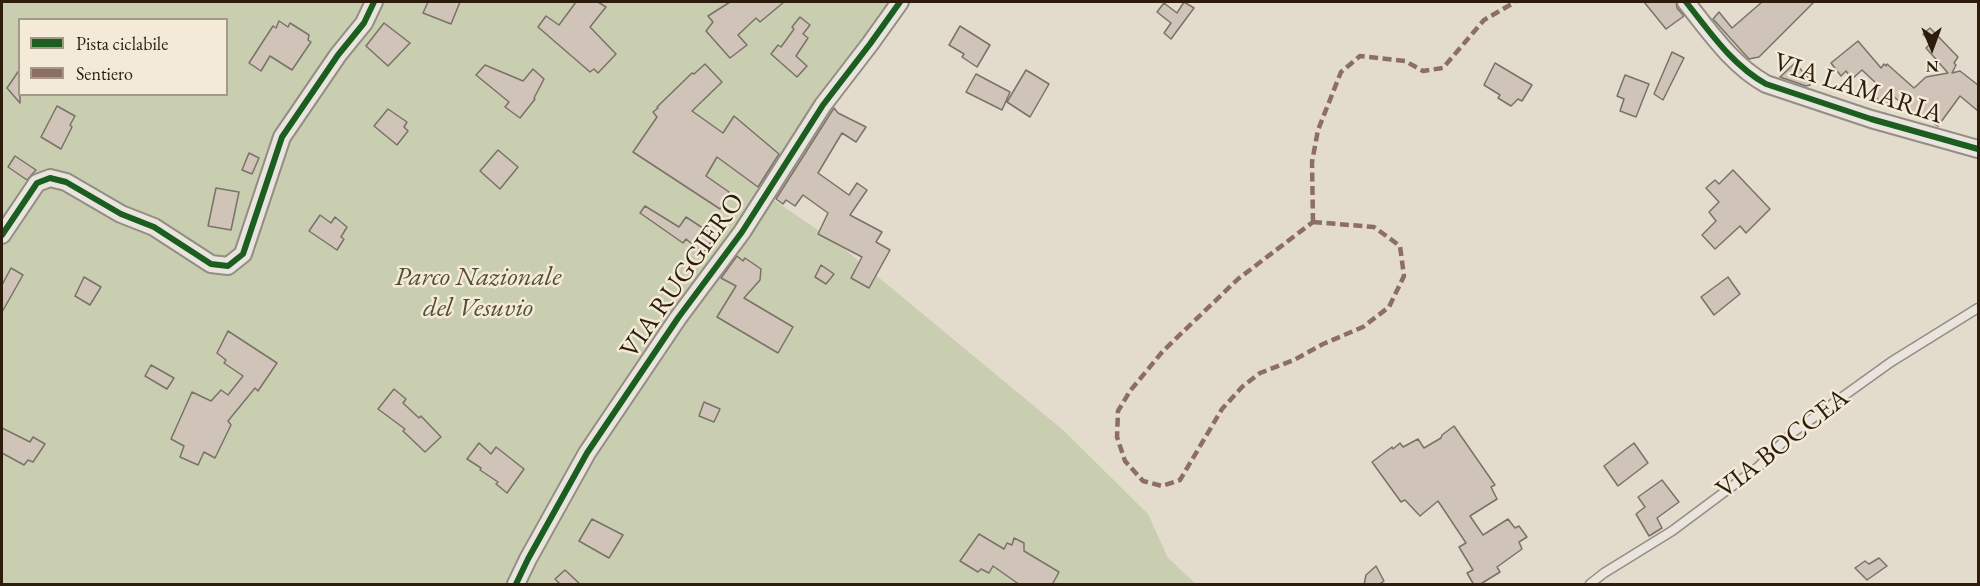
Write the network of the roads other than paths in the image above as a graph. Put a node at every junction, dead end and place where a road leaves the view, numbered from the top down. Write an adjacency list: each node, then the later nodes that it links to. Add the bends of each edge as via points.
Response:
1 (374, 2): 5 (street, via 364,23 282,137 243,254 228,266 211,264 154,227 121,214 66,182 50,178 37,183)
2 (900, 2): 7 (street, VIA RUGGIERO, via 823,105 742,232 678,318 587,453)
3 (1686, 2): 4 (street, VIA LAMARIA, via 1721,47 1766,84)
4 (1978, 149)
5 (2, 235)
6 (1978, 308): 8 (lane, VIA BOCCEA, via 1891,362 1792,433 1758,467 1672,531)
7 (516, 585)
8 (1590, 585)

